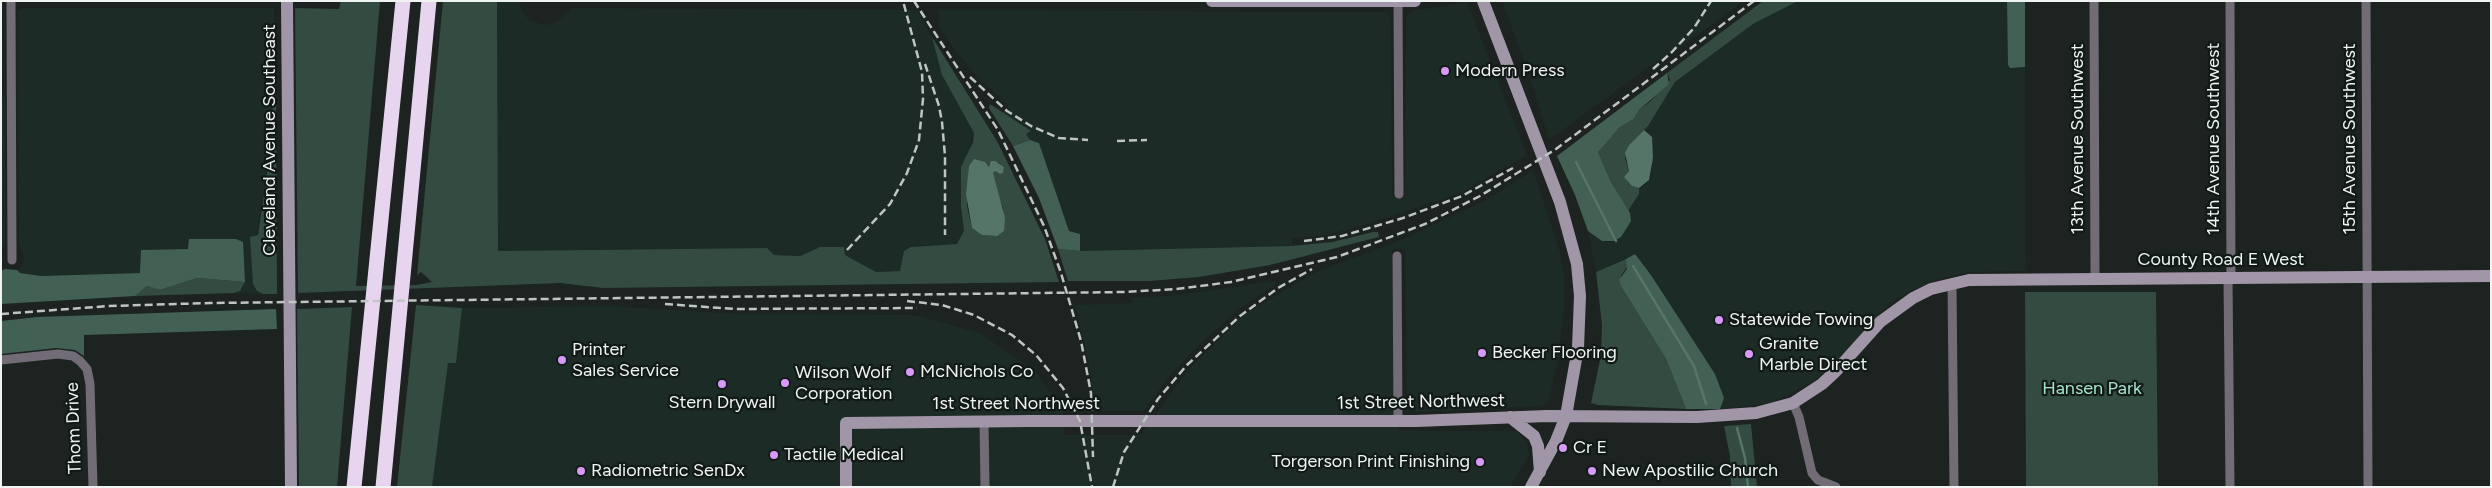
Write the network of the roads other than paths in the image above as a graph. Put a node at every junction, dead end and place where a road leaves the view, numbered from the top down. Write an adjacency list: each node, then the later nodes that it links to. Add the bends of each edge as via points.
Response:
1 (10, 1): 14 (street)
2 (287, 1): 28 (street, Cleveland Avenue Southeast)
3 (403, 1): 29 (highway)
4 (429, 1): 30 (highway)
5 (1212, 1): 11 (street)
6 (1415, 1): 11 (street)
7 (1483, 1): 22 (street, via 1546,167 1578,264 1578,348)
8 (2094, 1): 17 (street, 13th Avenue Southwest)
9 (2230, 1): 18 (street, 14th Avenue Southwest)
10 (2366, 1): 16 (street, 15th Avenue Southwest)
11 (1398, 2): 12 (street)
12 (1399, 194)
13 (1397, 256): 25 (street)
14 (12, 260)
15 (2491, 276): 16 (street, County Road E West)
16 (2366, 277): 18 (street, County Road E West); 37 (street, 15th Avenue Southwest)
17 (2095, 278): 18 (street, County Road E West); 19 (street, County Road E West, via 1988,278)
18 (2230, 278): 36 (street, 14th Avenue Southwest)
19 (1952, 283): 21 (street, 1st Street Northwest, via 1932,289 1895,309 1836,371); 35 (street)
20 (1, 360): 27 (street, Thom Drive, via 58,354 73,356 87,368)
21 (1793, 403): 22 (street, 1st Street Northwest, via 1735,416); 34 (street, via 1812,473 1818,480)
22 (1566, 416): 23 (street, 1st Street Northwest); 26 (street)
23 (1510, 417): 25 (street, 1st Street Northwest); 26 (street, via 1534,436)
24 (984, 421): 25 (street, 1st Street Northwest); 31 (street, 1st Street Northwest, via 846,423); 32 (street)
25 (1398, 421)
26 (1540, 473): 33 (street)
27 (93, 487)
28 (291, 487)
29 (354, 487)
30 (383, 487)
31 (846, 487)
32 (985, 487)
33 (1531, 487)
34 (1836, 487)
35 (1954, 487)
36 (2230, 487)
37 (2368, 487)

